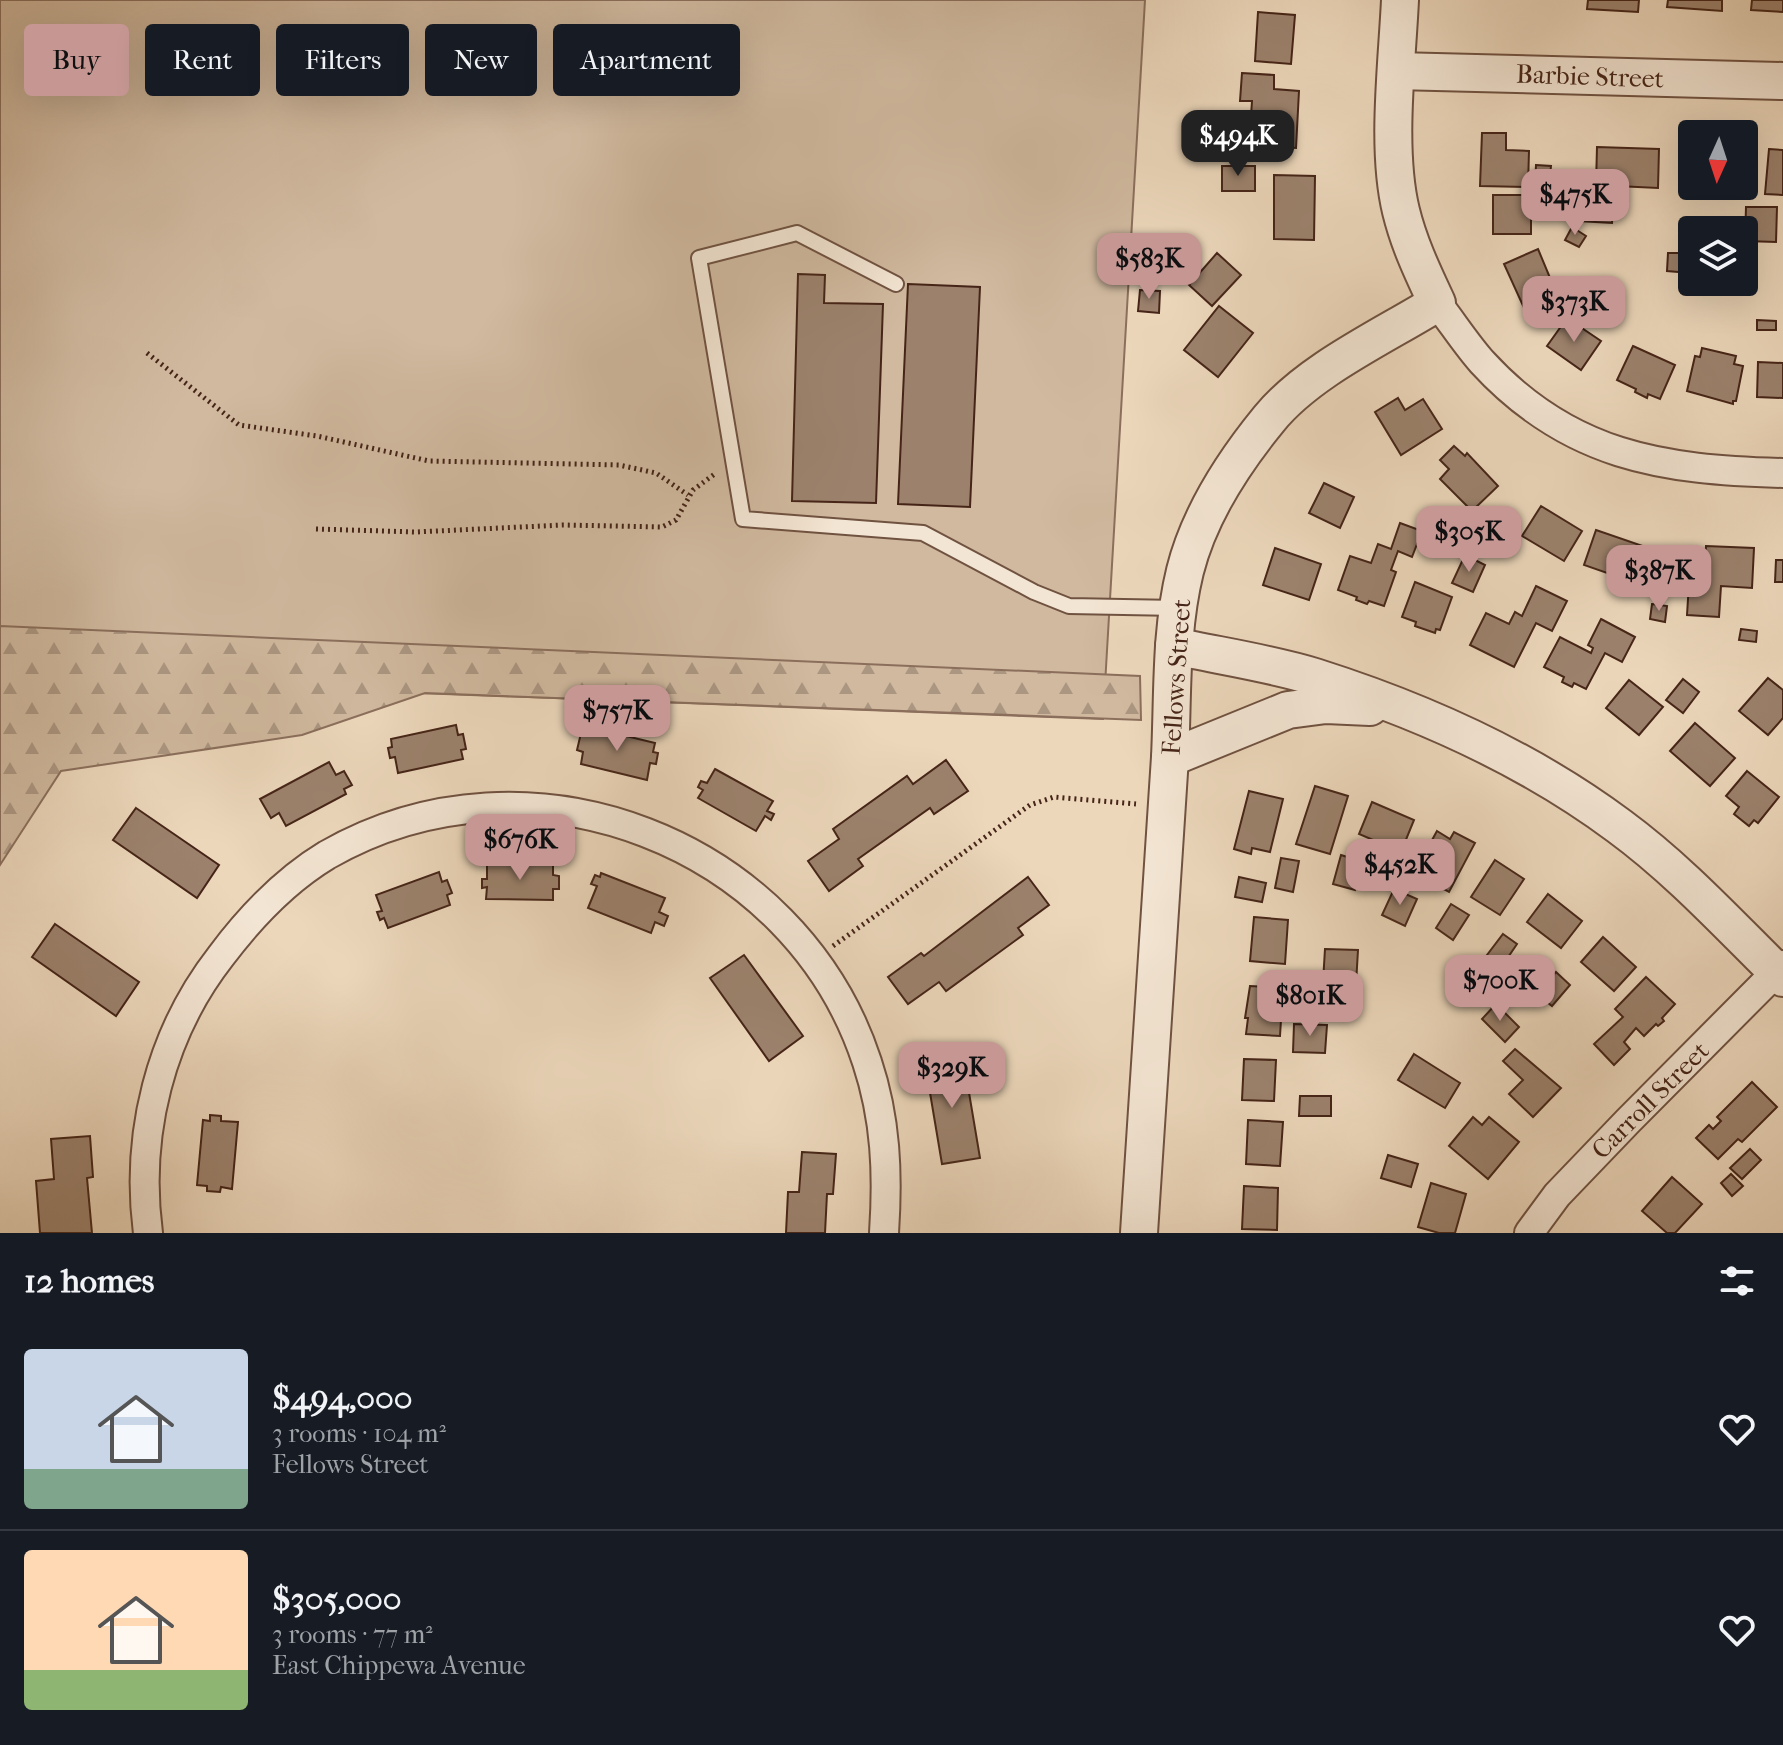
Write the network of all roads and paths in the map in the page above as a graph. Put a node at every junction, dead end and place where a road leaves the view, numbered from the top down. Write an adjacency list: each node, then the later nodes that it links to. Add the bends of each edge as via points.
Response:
1 (1400, 0): 2 (street)
2 (1396, 71): 3 (street, Barbie Street); 5 (street, via 1400,208 1411,248)
3 (1783, 81)
4 (896, 284): 7 (lane, via 797,233 699,258)
5 (1437, 303): 8 (street, via 1481,361 1522,401 1568,430 1617,452 1662,463); 11 (street, Fellows Street, via 1330,368 1271,416 1205,517 1185,570)
6 (147, 353): 9 (path, via 239,425 429,461 619,465 656,473)
7 (734, 463): 9 (path); 11 (lane, via 743,519 923,533 1069,606)
8 (1783, 473)
9 (688, 495): 10 (path, via 676,520 656,527)
10 (316, 529)
11 (1179, 608): 12 (street, Fellows Street)
12 (1174, 646): 13 (street, via 1313,676); 14 (street, Fellows Street)
13 (1404, 709): 14 (street, via 1326,705 1288,710); 17 (street, via 1540,775 1619,826)
14 (1170, 758): 20 (street, Fellows Street)
15 (1109, 802): 16 (path, via 1054,797 1030,805)
16 (814, 959): 18 (street, via 733,877 688,850 593,816 529,807 470,810 377,833 327,855 296,877 249,919 204,977 182,1017 146,1136 143,1201); 19 (street, via 852,1024 878,1097 886,1144)
17 (1781, 971): 21 (street, Carroll Street, via 1617,1132)
18 (148, 1233)
19 (884, 1233)
20 (1139, 1233)
21 (1529, 1233)

